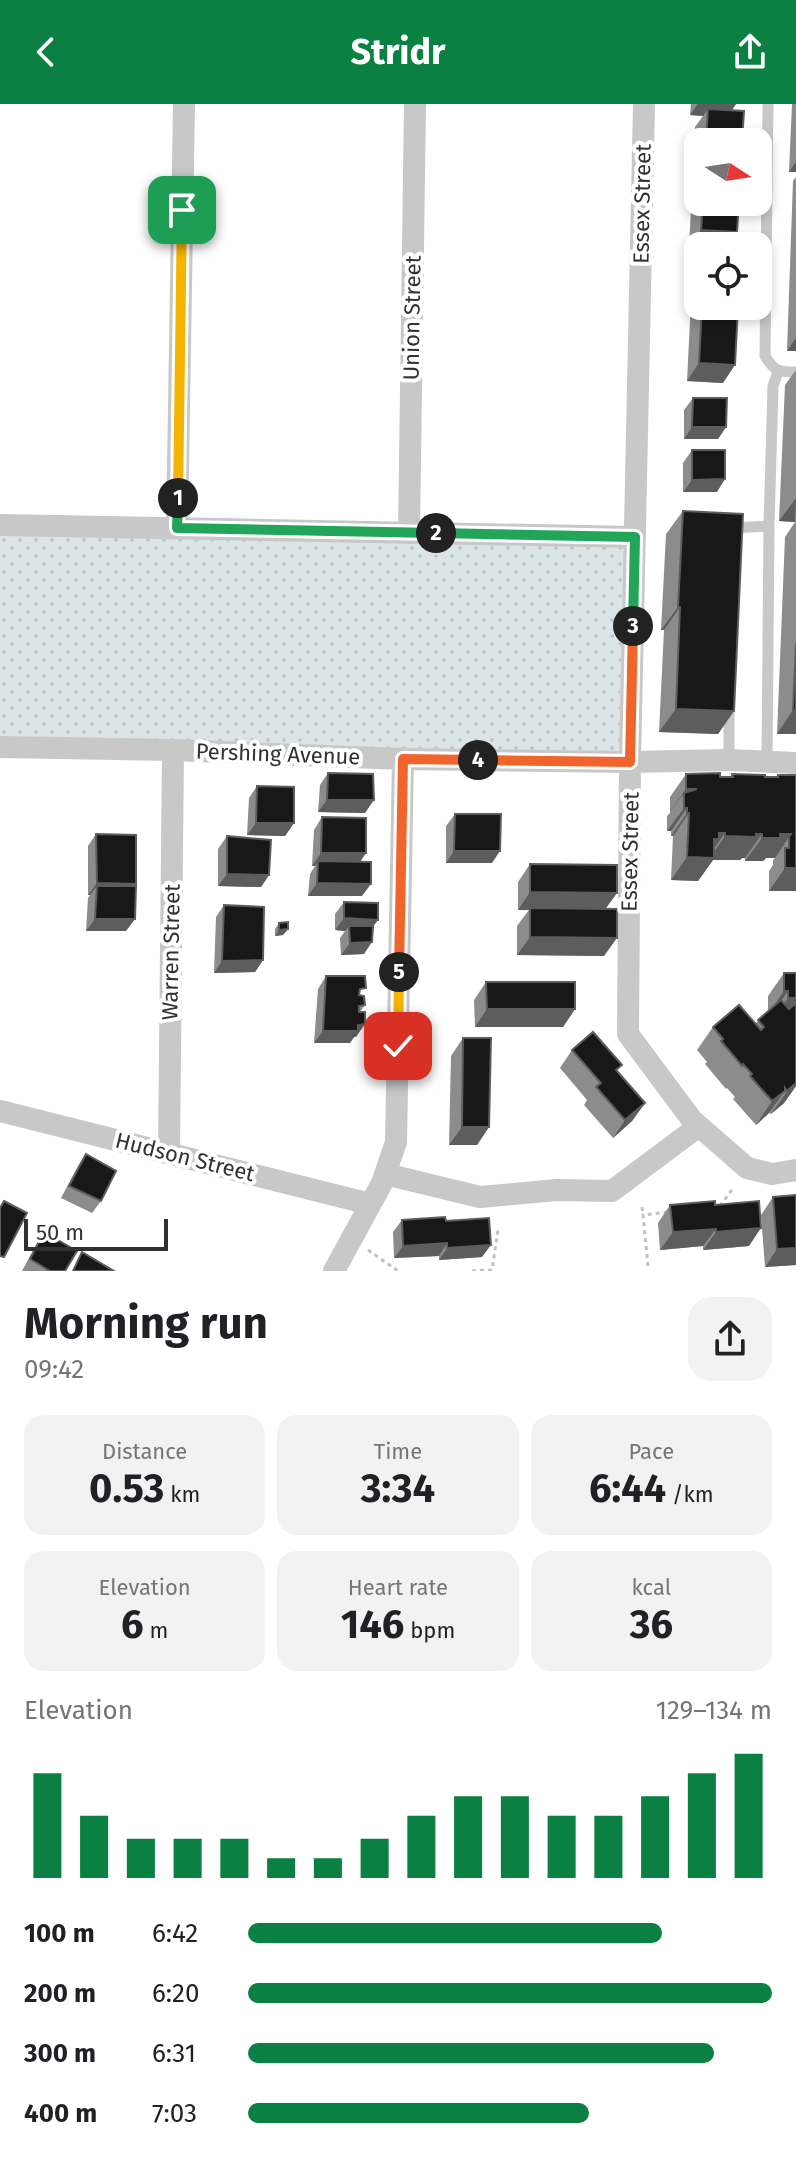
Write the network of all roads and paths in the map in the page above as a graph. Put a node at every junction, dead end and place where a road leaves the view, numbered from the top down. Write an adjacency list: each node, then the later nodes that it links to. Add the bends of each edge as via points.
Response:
1 (184, 104): 9 (street)
2 (415, 104): 10 (street, Union Street)
3 (644, 104): 11 (street, Essex Street)
4 (768, 104): 5 (lane, via 765,356)
5 (778, 372): 6 (lane); 8 (lane, via 773,386)
6 (796, 372)
7 (0, 525): 9 (street)
8 (769, 526): 12 (lane, via 731,526); 18 (lane)
9 (177, 528): 10 (street)
10 (409, 533): 11 (street)
11 (635, 537): 19 (street, Essex Street)
12 (731, 542)
13 (729, 698): 17 (lane)
14 (0, 747): 15 (street, Pershing Avenue)
15 (173, 750): 16 (street, Pershing Avenue); 23 (street, Warren Street)
16 (403, 759): 19 (street, Pershing Avenue); 25 (street, via 396,1142)
17 (729, 760): 18 (street, Pershing Avenue); 19 (street, Pershing Avenue)
18 (767, 761): 20 (street, Pershing Avenue)
19 (630, 762): 22 (street, Essex Street, via 628,1034)
20 (796, 763)
21 (0, 1111): 23 (street, Hudson Street)
22 (699, 1126): 24 (street, Essex Street, via 747,1168 772,1174); 25 (street, via 612,1191 480,1197)
23 (169, 1153): 27 (street, Hudson Street)
24 (796, 1170)
25 (385, 1174): 27 (street)
26 (734, 1187): 28 (path)
27 (370, 1204): 35 (street)
28 (721, 1206)
29 (642, 1207): 31 (path)
30 (674, 1212): 31 (path)
31 (643, 1215): 34 (path)
32 (498, 1230): 37 (path, via 492,1270)
33 (368, 1250): 36 (path)
34 (648, 1266)
35 (334, 1271)
36 (398, 1271)
37 (472, 1271)

